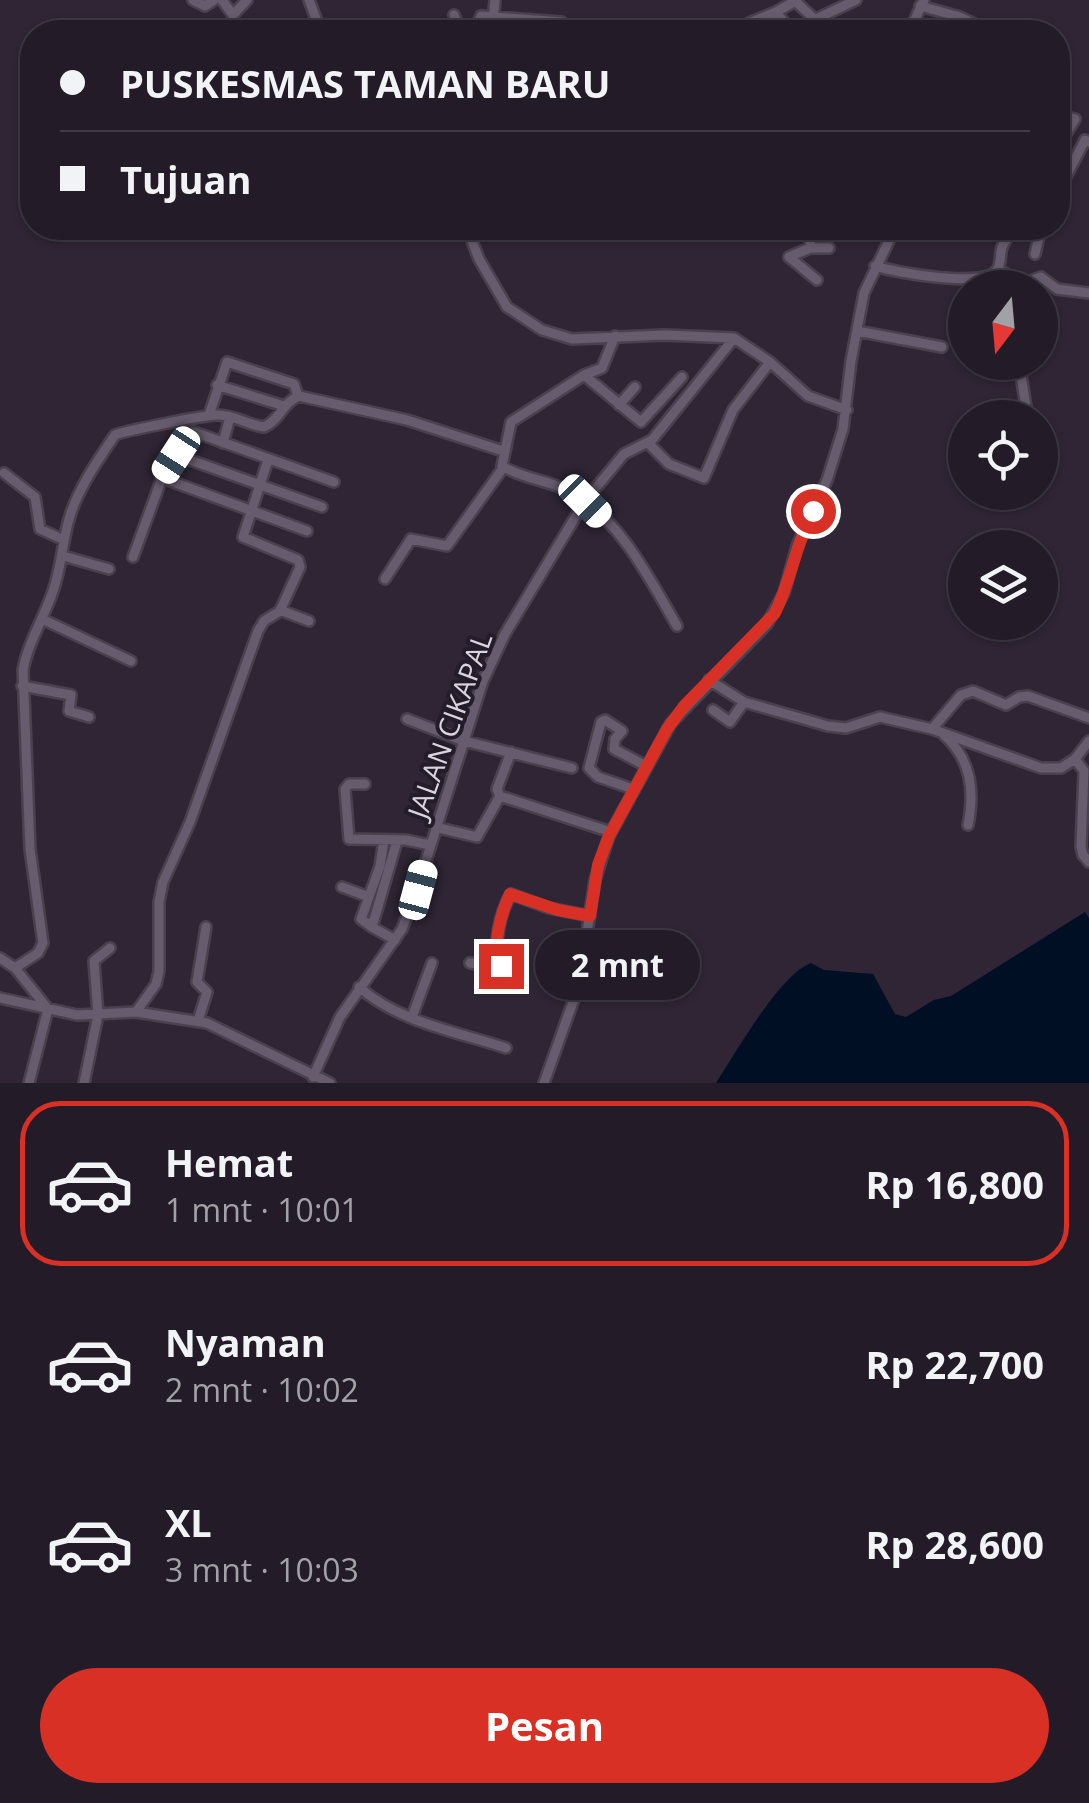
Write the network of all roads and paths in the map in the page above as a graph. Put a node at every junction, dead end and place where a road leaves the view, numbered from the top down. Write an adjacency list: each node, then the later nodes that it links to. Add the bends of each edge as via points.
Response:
1 (194, 0): 2 (street, via 205,6)
2 (214, 0)
3 (222, 0): 4 (street, via 233,15)
4 (247, 0)
5 (495, 0): 11 (street)
6 (795, 0): 9 (street); 18 (street)
7 (856, 0): 18 (street)
8 (922, 3): 19 (street)
9 (776, 12): 16 (street); 17 (street)
10 (454, 15): 12 (street)
11 (494, 16): 13 (street); 14 (street); 15 (street)
12 (456, 20)
13 (477, 20)
14 (494, 20)
15 (539, 20)
16 (756, 20)
17 (782, 20)
18 (814, 20)
19 (966, 20)
20 (1089, 142): 21 (street)
21 (1070, 165)
22 (473, 240): 36 (street, via 508,307 528,322 572,339)
23 (810, 240): 27 (street)
24 (889, 240): 30 (street)
25 (1007, 240): 31 (street)
26 (1038, 240): 29 (street)
27 (810, 248): 28 (street); 32 (street, via 789,258)
28 (828, 248)
29 (1035, 254)
30 (875, 266): 31 (street, via 948,278); 35 (street)
31 (998, 269)
32 (817, 280)
33 (1058, 289): 34 (street)
34 (1089, 293)
35 (857, 331): 38 (street); 47 (street)
36 (615, 336): 37 (street); 40 (street, via 606,363)
37 (734, 338): 39 (street); 51 (street, JALAN CIKAPAL)
38 (942, 346)
39 (770, 362): 47 (street, via 815,400); 51 (street, via 734,410 704,478 669,464)
40 (584, 375): 45 (street); 52 (street, via 511,422)
41 (682, 377): 45 (street, via 642,422)
42 (217, 385): 44 (street, via 228,362 294,384); 46 (street); 48 (street)
43 (635, 387): 45 (street)
44 (298, 396): 46 (street); 52 (street)
45 (619, 405)
46 (284, 406): 49 (street, via 264,426)
47 (847, 410): 74 (street, via 775,613)
48 (205, 416): 49 (street); 64 (street, via 115,435 79,492)
49 (230, 417): 50 (street)
50 (223, 443): 53 (street, via 192,432); 54 (street)
51 (649, 444): 60 (street, JALAN CIKAPAL, via 624,454)
52 (504, 451): 55 (street)
53 (176, 455): 57 (street); 59 (street)
54 (268, 460): 58 (street); 59 (street)
55 (503, 468): 60 (street); 68 (street, via 447,546 411,539)
56 (4, 473): 64 (street, via 36,497 40,530)
57 (162, 478): 62 (street); 66 (street)
58 (334, 482)
59 (259, 485): 61 (street); 62 (street)
60 (585, 501): 72 (street, via 633,550); 83 (street, JALAN CIKAPAL, via 490,661)
61 (322, 507)
62 (250, 511): 63 (street); 69 (street, via 243,537 300,562)
63 (307, 531)
64 (64, 540): 65 (street)
65 (63, 556): 67 (street); 70 (street)
66 (133, 556)
67 (109, 568)
68 (385, 579)
69 (280, 610): 71 (street); 112 (street, via 258,631 162,882 159,971)
70 (42, 618): 73 (street); 75 (street)
71 (308, 621)
72 (677, 626)
73 (131, 661)
74 (709, 680): 76 (street); 86 (street, via 671,723)
75 (22, 686): 78 (street, via 69,694 69,711); 108 (street, via 30,849 43,943)
76 (744, 702): 77 (street, via 730,722); 81 (street, via 840,728 880,716)
77 (713, 710)
78 (88, 717)
79 (1089, 718): 81 (street, via 1028,696 1006,705 972,691)
80 (407, 719): 83 (street)
81 (932, 729): 85 (street, via 1041,768 1062,768); 91 (street, via 946,736 966,764)
82 (1089, 741): 85 (street)
83 (464, 742): 84 (street); 92 (street, JALAN CIKAPAL)
84 (511, 752): 87 (street); 90 (street)
85 (1075, 759): 97 (street, via 1084,771 1081,847)
86 (646, 766): 89 (street); 89 (street, via 614,749 622,731 600,722 589,767)
87 (572, 768)
88 (365, 784): 94 (street, via 345,789 348,837)
89 (633, 789): 93 (street)
90 (500, 796): 92 (street, via 478,837); 93 (street)
91 (968, 825)
92 (435, 827): 96 (street, JALAN CIKAPAL)
93 (611, 832): 100 (street)
94 (384, 840): 95 (street); 99 (street)
95 (397, 840): 96 (street); 102 (street)
96 (430, 845): 103 (street, JALAN CIKAPAL)
97 (1089, 862)
98 (342, 887): 99 (street)
99 (370, 897): 102 (street, via 361,920)
100 (590, 916): 107 (street, via 511,894 497,943 501,967); 120 (street, via 579,985)
101 (206, 927): 115 (street, via 197,982 207,992)
102 (372, 927): 103 (street)
103 (395, 940): 109 (street, JALAN CIKAPAL)
104 (110, 948): 113 (street, via 94,961)
105 (0, 958): 108 (street)
106 (432, 963): 114 (street)
107 (470, 964)
108 (16, 968): 111 (street)
109 (359, 988): 114 (street); 117 (street, JALAN CIKAPAL, via 330,1035)
110 (0, 998): 111 (street)
111 (48, 1010): 113 (street); 118 (street)
112 (136, 1012): 113 (street); 115 (street)
113 (98, 1015): 119 (street)
114 (412, 1017): 116 (street)
115 (198, 1020): 117 (street)
116 (506, 1048)
117 (322, 1081)
118 (29, 1083)
119 (84, 1083)
120 (544, 1083)

